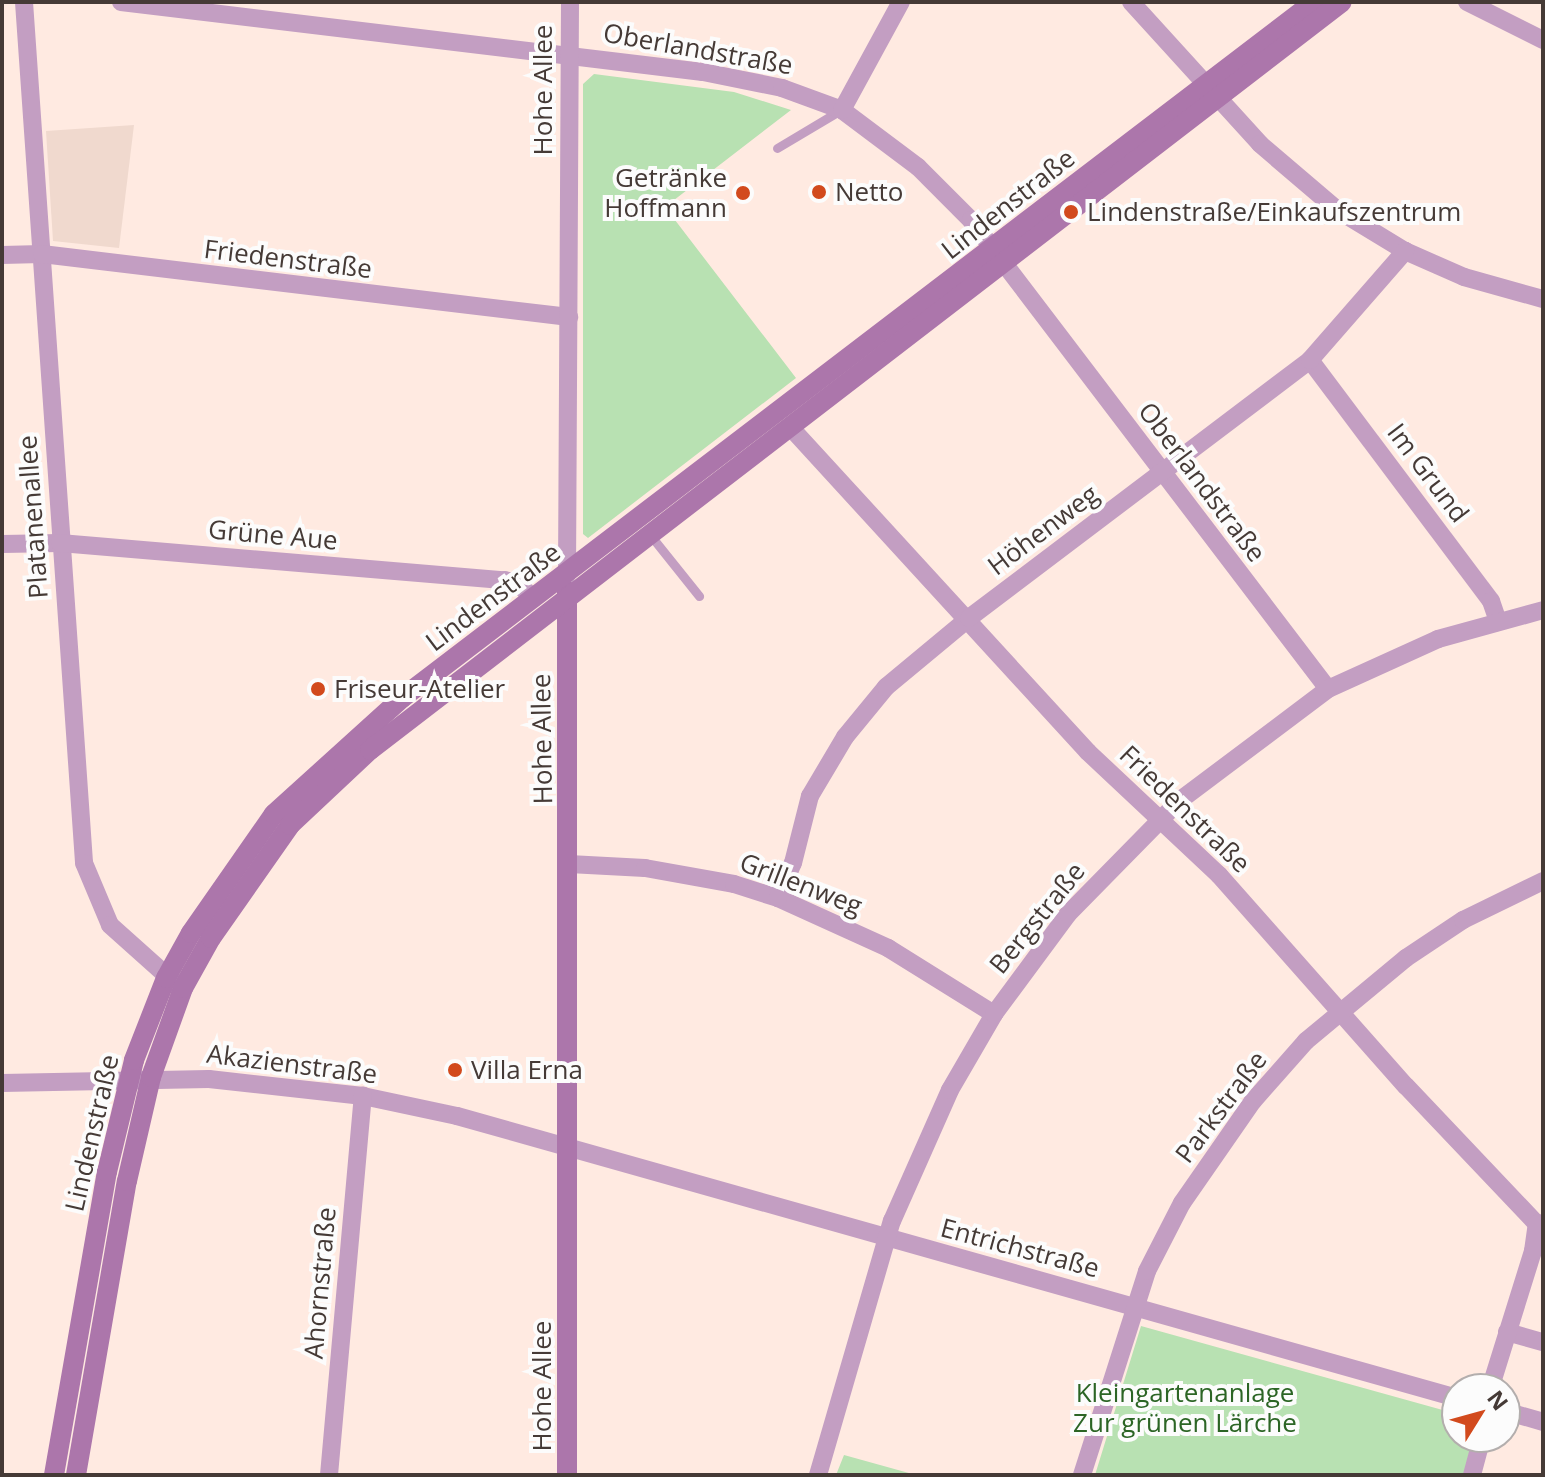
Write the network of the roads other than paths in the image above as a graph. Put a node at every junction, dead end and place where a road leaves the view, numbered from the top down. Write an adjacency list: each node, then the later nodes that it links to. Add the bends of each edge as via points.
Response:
1 (24, 2): 15 (street, Platanenallee)
2 (121, 2): 10 (street, Oberlandstraße)
3 (570, 2): 10 (street, Hohe Allee)
4 (901, 2): 12 (street)
5 (1131, 2): 11 (street)
6 (1314, 2): 11 (street, Lindenstraße)
7 (1342, 2): 11 (street, Lindenstraße)
8 (1467, 2): 9 (street)
9 (1543, 40)
10 (570, 52): 12 (street, Oberlandstraße, via 782,88); 19 (street, Hohe Allee)
11 (1213, 90): 14 (street, via 1296,176 1336,209); 17 (street, Lindenstraße)
12 (842, 110): 13 (lane); 17 (street, Oberlandstraße, via 918,167)
13 (777, 148)
14 (1405, 251): 18 (street, via 1464,277); 20 (street, Höhenweg)
15 (42, 254): 16 (street, Friedenstraße); 19 (street, Friedenstraße); 24 (street, Platanenallee)
16 (2, 255)
17 (999, 255): 21 (street, Lindenstraße); 22 (street, Oberlandstraße)
18 (1543, 299)
19 (569, 317): 26 (street, Hohe Allee)
20 (1310, 360): 22 (street, Höhenweg); 32 (street, Im Grund, via 1491,601)
21 (778, 431): 23 (street, Lindenstraße); 26 (street, Lindenstraße); 31 (street, Friedenstraße)
22 (1163, 473): 31 (street, Höhenweg); 33 (street, Oberlandstraße)
23 (651, 536): 27 (lane); 29 (street, Lindenstraße)
24 (60, 543): 25 (street, Grüne Aue); 28 (street, Grüne Aue, via 505,580 520,585); 38 (street, Platanenallee, via 84,863 110,925)
25 (2, 544)
26 (567, 575): 28 (street, Lindenstraße); 29 (street, Hohe Allee)
27 (699, 596)
28 (533, 599): 38 (street, Lindenstraße, via 358,733 283,804 220,884)
29 (567, 600): 35 (street, Hohe Allee); 38 (street, Lindenstraße, via 325,790 248,880)
30 (1543, 610): 32 (street, Bergstraße)
31 (969, 618): 34 (street, Friedenstraße, via 1088,752); 37 (street, Höhenweg, via 886,687 845,737 810,796)
32 (1498, 621): 33 (street, Bergstraße, via 1438,639)
33 (1328, 689): 34 (street, Bergstraße)
34 (1158, 819): 39 (street, Friedenstraße, via 1219,875); 40 (street, Bergstraße, via 1068,914)
35 (569, 864): 37 (street, Grillenweg, via 645,868); 45 (street, Hohe Allee)
36 (1543, 881): 39 (street, Parkstraße, via 1449,928)
37 (778, 898): 40 (street, Grillenweg, via 888,948)
38 (174, 983): 41 (street, Lindenstraße); 42 (street, Lindenstraße)
39 (1339, 1010): 46 (street, Friedenstraße); 48 (street, Parkstraße, via 1278,1071 1225,1138 1182,1203)
40 (994, 1014): 47 (street, Bergstraße, via 950,1090)
41 (151, 1077): 42 (street, Akazienstraße); 44 (street, Akazienstraße); 57 (street, Lindenstraße, via 127,1181)
42 (129, 1079): 43 (street, Akazienstraße); 56 (street, Lindenstraße)
43 (2, 1083)
44 (363, 1096): 45 (street, Akazienstraße, via 457,1116); 58 (street, Ahornstraße)
45 (569, 1150): 47 (street, Entrichstraße); 59 (street, Hohe Allee)
46 (1540, 1223): 49 (street)
47 (886, 1238): 48 (street, Entrichstraße); 60 (street, Bergstraße)
48 (1134, 1305): 52 (street, Entrichstraße); 61 (street, Parkstraße)
49 (1507, 1332): 50 (street); 51 (street)
50 (1543, 1342)
51 (1495, 1373)
52 (1441, 1393)
53 (1521, 1416): 54 (street)
54 (1543, 1422)
55 (1478, 1453): 62 (street)
56 (54, 1475)
57 (76, 1475)
58 (329, 1475)
59 (567, 1475)
60 (818, 1475)
61 (1082, 1475)
62 (1472, 1475)

